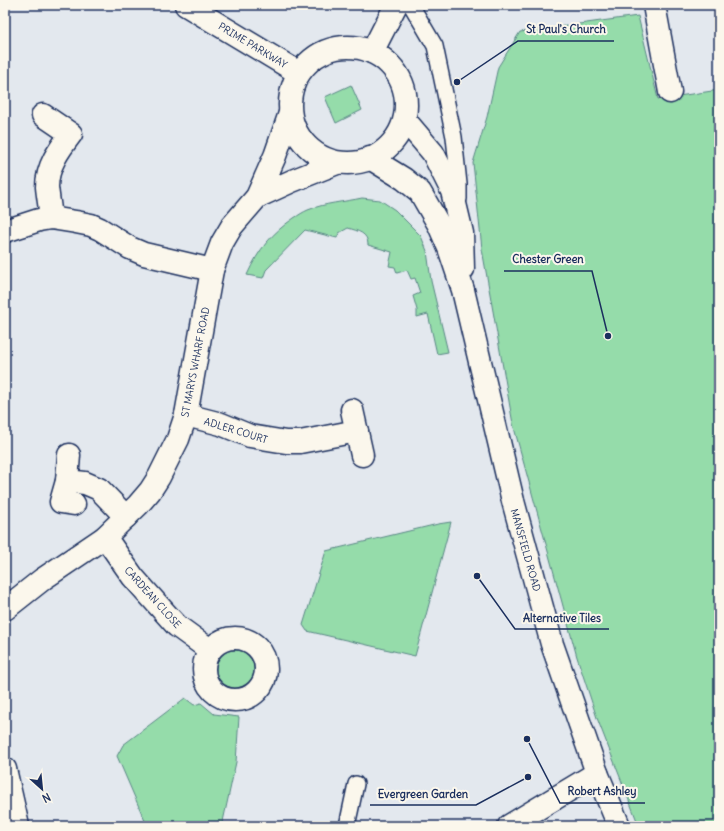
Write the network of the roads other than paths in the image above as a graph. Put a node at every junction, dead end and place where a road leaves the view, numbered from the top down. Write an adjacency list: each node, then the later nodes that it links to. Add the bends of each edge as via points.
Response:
1 (396, 5): 5 (street)
2 (411, 5): 14 (lane, via 435,46 454,137 459,184)
3 (654, 5): 7 (street)
4 (192, 7): 6 (street, PRIME PARKWAY)
5 (372, 52): 6 (street, via 346,46 325,51 312,58); 10 (street, via 383,57 402,82 407,101)
6 (299, 72): 8 (street, via 291,90)
7 (670, 92)
8 (290, 113): 12 (street, via 293,125 308,148); 13 (street, ST MARYS WHARF ROAD)
9 (43, 115): 15 (street, via 71,134 51,164 48,175)
10 (405, 120): 11 (street, via 393,143); 14 (street, MANSFIELD ROAD, via 433,153 452,191)
11 (370, 158): 12 (street); 18 (street, MANSFIELD ROAD, via 420,192 439,225)
12 (337, 163): 13 (street, ST MARYS WHARF ROAD)
13 (257, 197): 17 (street, ST MARYS WHARF ROAD, via 232,226 222,243)
14 (458, 212): 18 (street, MANSFIELD ROAD, via 462,232)
15 (51, 218): 16 (street); 17 (street, via 91,225 144,254)
16 (5, 231)
17 (212, 270): 20 (street, ST MARYS WHARF ROAD)
18 (463, 290): 31 (street, MANSFIELD ROAD, via 513,501 552,644)
19 (352, 410): 21 (street)
20 (186, 415): 21 (street, ADLER COURT, via 221,424 250,436 286,442); 26 (street, ST MARYS WHARF ROAD, via 178,439 159,477)
21 (357, 432): 23 (street)
22 (69, 455): 24 (street)
23 (362, 455)
24 (67, 481): 25 (street, via 61,502); 26 (street, via 86,483 99,489)
25 (74, 504)
26 (126, 517): 27 (street, ST MARYS WHARF ROAD)
27 (105, 537): 28 (street, ST MARYS WHARF ROAD, via 43,579); 29 (street, CARDEAN CLOSE, via 132,577 177,626)
28 (5, 609)
29 (210, 650)
30 (5, 769): 33 (street)
31 (598, 773): 35 (street); 36 (street, MANSFIELD ROAD)
32 (356, 784): 34 (lane)
33 (18, 826)
34 (347, 826)
35 (509, 826)
36 (619, 826)

